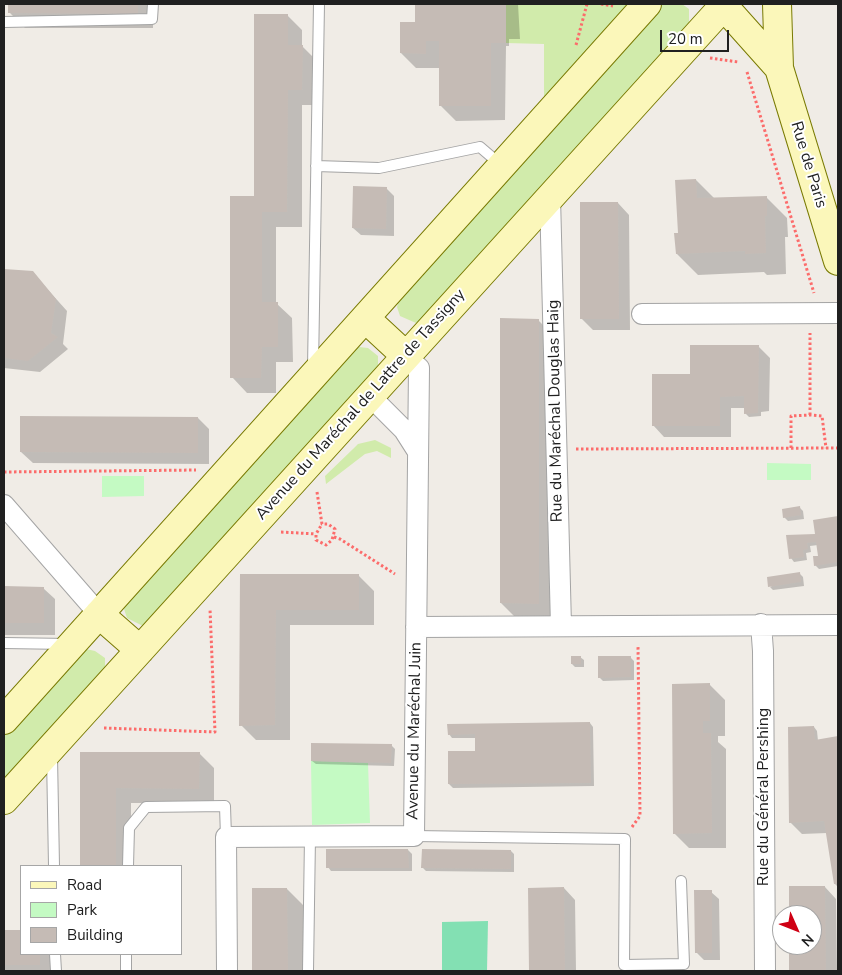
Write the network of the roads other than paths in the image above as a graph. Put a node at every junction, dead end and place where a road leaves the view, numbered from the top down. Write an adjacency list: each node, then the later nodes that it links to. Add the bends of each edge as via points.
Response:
1 (153, 4): 7 (lane, via 152,19)
2 (319, 4): 10 (lane)
3 (647, 4): 9 (street)
4 (773, 4): 6 (street, via 742,14)
5 (777, 4): 8 (street, Rue de Paris)
6 (718, 9): 8 (street, Rue de Paris); 11 (street, Avenue du Maréchal de Lattre de Tassigny)
7 (4, 22)
8 (779, 68): 12 (street, Rue de Paris)
9 (502, 165): 10 (lane, via 480,147 379,168); 15 (street)
10 (316, 166): 17 (lane)
11 (550, 197): 16 (street, Avenue du Maréchal de Lattre de Tassigny); 24 (street, Rue du Maréchal Douglas Haig)
12 (838, 261)
13 (823, 313): 14 (street)
14 (642, 314)
15 (365, 318): 16 (street); 17 (street)
16 (406, 356): 18 (street, Avenue du Maréchal de Lattre de Tassigny); 19 (street, via 419,368)
17 (313, 376): 21 (street)
18 (370, 396): 19 (street, via 404,430); 28 (street, Avenue du Maréchal de Lattre de Tassigny)
19 (418, 452): 25 (street, Avenue du Maréchal Juin)
20 (4, 505): 21 (street)
21 (99, 614): 27 (street); 28 (street)
22 (760, 624): 23 (street); 24 (street); 44 (street, Rue du Général Pershing, via 763,652)
23 (838, 624)
24 (561, 626): 25 (street)
25 (416, 627): 32 (street, Avenue du Maréchal Juin)
26 (4, 643): 27 (lane)
27 (72, 644): 29 (street)
28 (140, 650): 30 (street, Avenue du Maréchal de Lattre de Tassigny)
29 (4, 720)
30 (52, 747): 31 (street, Avenue du Maréchal de Lattre de Tassigny); 35 (lane)
31 (4, 800)
32 (414, 836): 34 (street, Avenue du Maréchal Juin); 37 (lane, via 625,839 624,965 684,964)
33 (226, 837): 34 (street, Avenue du Maréchal Juin); 36 (lane, via 225,806 146,807 129,828); 42 (street)
34 (310, 837): 43 (lane)
35 (54, 865)
36 (128, 865)
37 (681, 881)
38 (55, 955): 40 (lane)
39 (126, 955): 41 (lane)
40 (56, 971)
41 (126, 971)
42 (226, 971)
43 (308, 971)
44 (764, 971)

